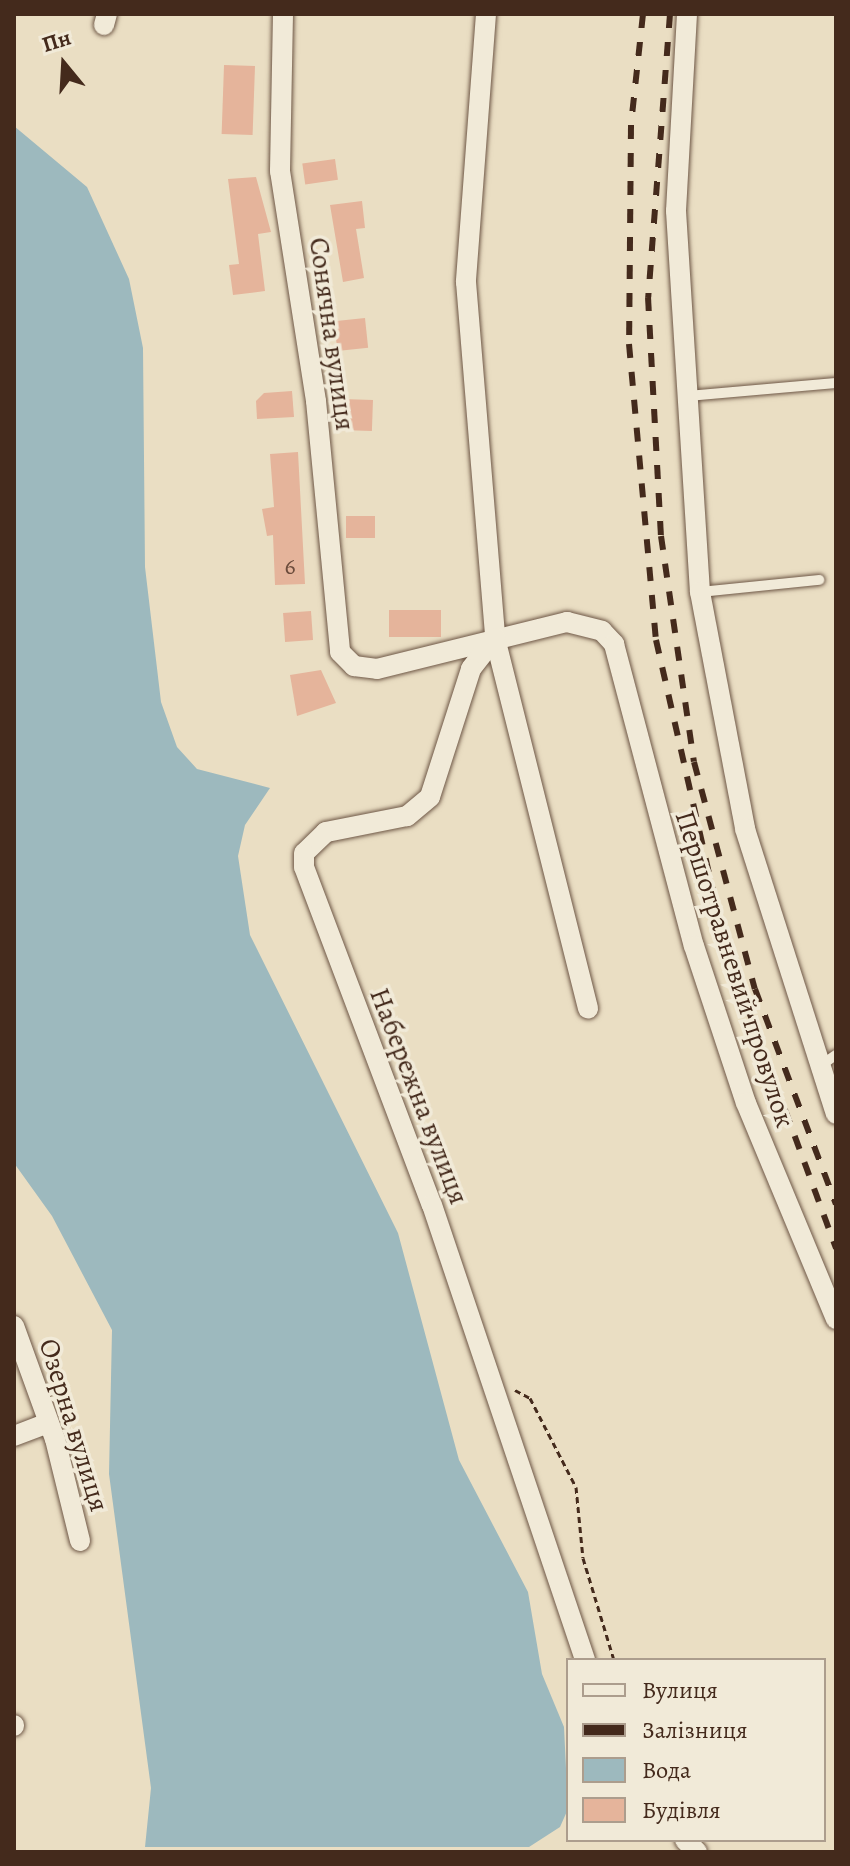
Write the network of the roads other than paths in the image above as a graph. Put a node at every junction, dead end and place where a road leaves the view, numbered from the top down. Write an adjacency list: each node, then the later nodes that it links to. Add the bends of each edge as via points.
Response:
1 (283, 14): 8 (street, Сонячна вулиця, via 280,171 316,401 331,620 345,660 377,669)
2 (486, 14): 8 (street, via 466,282)
3 (687, 14): 5 (street, via 676,211)
4 (836, 383): 5 (lane)
5 (685, 396): 7 (street)
6 (819, 580): 7 (lane)
7 (700, 592): 11 (street, via 745,829)
8 (495, 638): 9 (street); 13 (street, Першотравневий провулок, via 567,622 602,631 621,659 661,834 746,1103); 18 (street, Набережна вулиця, via 471,669 430,797 407,816 326,832 304,853 304,867 493,1385 499,1421 546,1528)
9 (588, 1008)
10 (836, 1055): 11 (lane)
11 (818, 1067): 12 (street)
12 (836, 1114)
13 (836, 1319)
14 (14, 1326): 15 (street, Озерна вулиця)
15 (46, 1424): 16 (street); 17 (street, Озерна вулиця)
16 (14, 1436)
17 (80, 1541)
18 (584, 1658)

